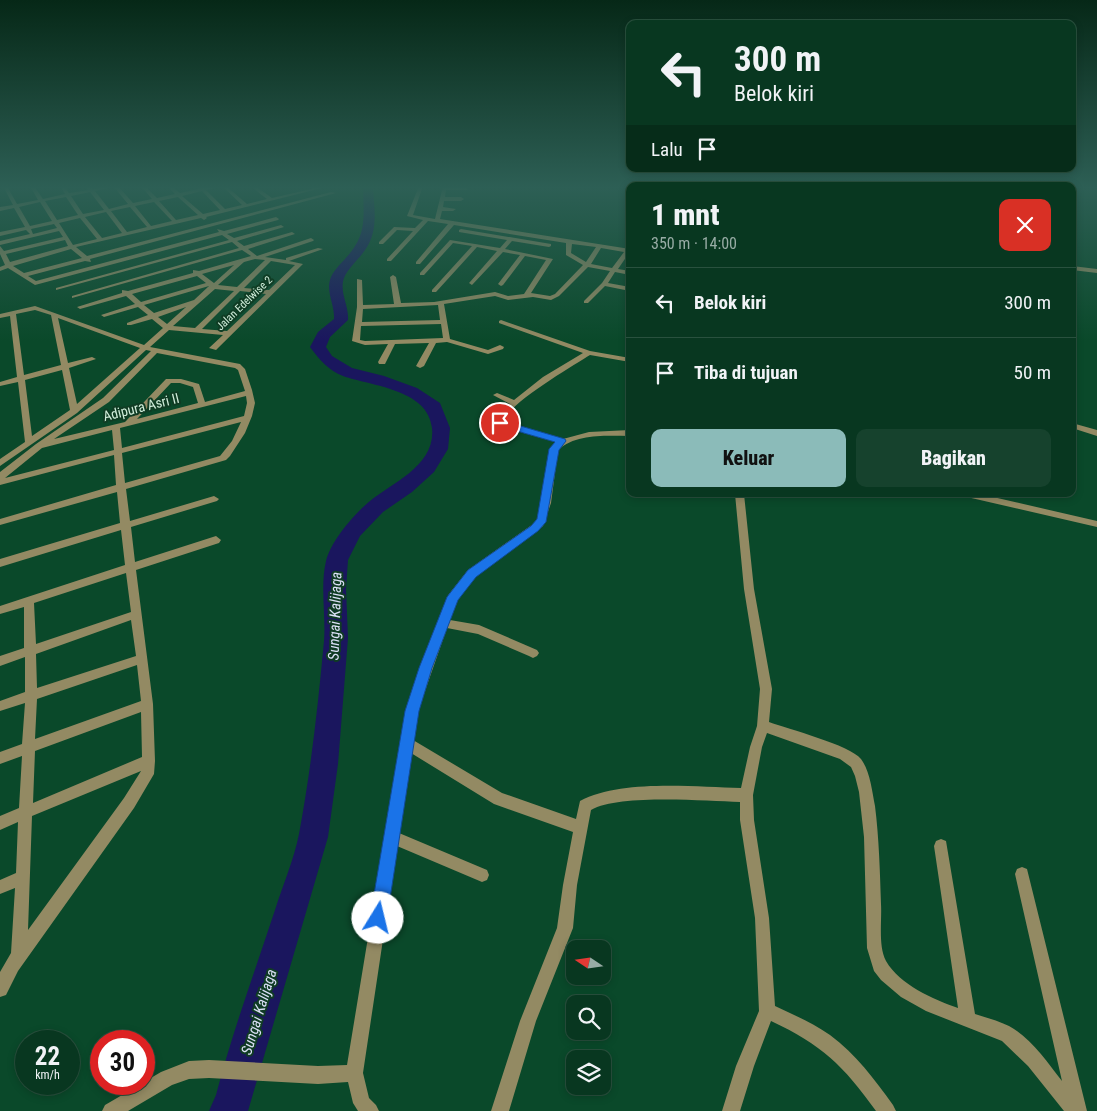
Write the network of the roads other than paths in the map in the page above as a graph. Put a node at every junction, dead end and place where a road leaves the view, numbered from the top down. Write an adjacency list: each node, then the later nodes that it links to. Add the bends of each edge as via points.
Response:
1 (24, 238): 17 (street)
2 (66, 238): 22 (street); 27 (street)
3 (109, 238): 14 (street)
4 (157, 238): 23 (street); 34 (street)
5 (201, 238): 23 (street)
6 (230, 238): 15 (street)
7 (241, 238): 15 (street)
8 (279, 238): 24 (street)
9 (386, 238): 18 (street)
10 (410, 238): 38 (street)
11 (439, 238): 39 (street)
12 (511, 238): 21 (street); 28 (street)
13 (545, 238): 29 (street)
14 (100, 240): 22 (street)
15 (233, 240): 24 (street); 32 (street)
16 (311, 240): 33 (street)
17 (0, 243)
18 (381, 243)
19 (569, 243): 42 (street, via 568,254)
20 (476, 245): 28 (street); 50 (street, via 452,241); 69 (street, via 432,293)
21 (549, 245)
22 (72, 247): 34 (street); 41 (street)
23 (168, 247): 32 (street); 43 (street)
24 (245, 248): 33 (street); 40 (street)
25 (598, 248): 42 (street)
26 (320, 249): 37 (street)
27 (1, 250): 41 (street)
28 (501, 250): 30 (street); 55 (street)
29 (626, 252)
30 (524, 254): 56 (street); 65 (street, via 550,260)
31 (626, 255): 46 (street)
32 (177, 256): 40 (street); 52 (street)
33 (255, 257): 35 (street, Jalan Edelwise 2); 36 (street)
34 (85, 258): 43 (street); 51 (street)
35 (270, 259): 37 (street, Jalan Edelwise 2); 62 (street)
36 (243, 260): 49 (street); 59 (street)
37 (282, 260): 63 (street, Jalan Edelwise 2, via 300,265)
38 (389, 260)
39 (418, 263)
40 (186, 264): 49 (street); 58 (street)
41 (8, 265): 45 (street); 51 (street)
42 (587, 265): 46 (street); 65 (street, via 554,297)
43 (96, 267): 51 (street, via 33,283); 52 (street)
44 (1076, 268): 47 (street)
45 (0, 269)
46 (614, 271): 48 (street); 57 (street)
47 (1097, 271)
48 (626, 272)
49 (198, 273): 59 (street); 64 (street)
50 (422, 274)
51 (24, 275)
52 (107, 276): 58 (street); 61 (street)
53 (393, 277): 71 (street)
54 (360, 280): 73 (street)
55 (472, 283)
56 (500, 284)
57 (604, 284): 60 (street); 68 (street)
58 (117, 285): 64 (street); 66 (street)
59 (213, 285): 62 (street); 67 (street); 70 (street)
60 (626, 288)
61 (58, 289)
62 (238, 289): 63 (street); 84 (street)
63 (268, 292): 85 (street, Jalan Edelwise 2)
64 (128, 294): 70 (street); 72 (street)
65 (526, 296): 69 (street, via 508,298 495,294)
66 (74, 297)
67 (198, 301): 78 (street); 83 (street)
68 (586, 302)
69 (437, 304): 71 (street); 79 (street)
70 (139, 305): 76 (street); 78 (street)
71 (398, 306): 73 (street)
72 (80, 307)
73 (360, 307): 82 (street)
74 (13, 313): 75 (street, via 39,307); 77 (street); 99 (street)
75 (54, 314): 90 (street); 98 (street)
76 (104, 315)
77 (0, 316)
78 (152, 316): 81 (street); 83 (street)
79 (444, 322): 82 (street); 86 (street)
80 (500, 322): 93 (street)
81 (129, 324)
82 (359, 324): 88 (street, via 356,341)
83 (167, 328): 84 (street); 90 (street)
84 (197, 330): 85 (street)
85 (228, 333): 91 (street, Jalan Edelwise 2)
86 (446, 340): 87 (street); 89 (street, via 488,352)
87 (432, 341): 88 (street); 97 (street)
88 (393, 342): 96 (street)
89 (500, 347)
90 (145, 348): 92 (street); 105 (street)
91 (213, 348)
92 (155, 351): 101 (street, via 237,366); 113 (street, via 106,400)
93 (589, 353): 95 (street); 103 (street, via 546,379)
94 (92, 359): 98 (street)
95 (626, 359)
96 (382, 362)
97 (420, 366)
98 (66, 367): 99 (street); 105 (street)
99 (21, 378): 100 (street); 112 (street)
100 (0, 384)
101 (248, 393): 104 (street, Adipura Asri II); 106 (street)
102 (497, 396): 103 (street)
103 (515, 403): 111 (street, via 500,417 502,425)
104 (202, 405): 107 (street, Adipura Asri II); 107 (street, via 196,386 169,381)
105 (74, 411): 112 (street)
106 (247, 418): 114 (street); 118 (street, via 225,457)
107 (121, 426): 113 (street, Adipura Asri II); 114 (street)
108 (1076, 426): 110 (street)
109 (626, 433): 111 (street)
110 (1097, 433)
111 (561, 441): 131 (street, via 554,449 540,524 472,574 453,597)
112 (29, 443): 115 (street)
113 (39, 446): 116 (street)
114 (117, 453): 117 (street); 118 (street)
115 (0, 464)
116 (0, 477)
117 (0, 482)
118 (121, 488): 122 (street); 124 (street)
119 (740, 497): 139 (street, via 749,589 766,689)
120 (980, 497): 123 (street)
121 (214, 499): 124 (street)
122 (0, 522)
123 (1097, 524)
124 (126, 525): 126 (street); 127 (street)
125 (216, 540): 127 (street)
126 (0, 564)
127 (131, 568): 128 (street); 130 (street)
128 (29, 601): 129 (street); 132 (street)
129 (0, 610)
130 (137, 614): 132 (street); 134 (street)
131 (443, 623): 133 (street, via 480,630); 140 (street, via 412,711)
132 (29, 650): 135 (street); 136 (street)
133 (533, 653)
134 (141, 659): 136 (street); 137 (street)
135 (0, 661)
136 (31, 695): 138 (street); 141 (street)
137 (147, 704): 141 (street); 143 (street)
138 (0, 706)
139 (760, 736): 144 (street); 157 (street, via 844,754 855,762 863,778 867,803 879,963 895,984 910,994)
140 (406, 743): 147 (street, via 499,799); 148 (street)
141 (27, 747): 142 (street); 145 (street)
142 (0, 758)
143 (150, 761): 145 (street); 154 (street, via 147,774 129,803)
144 (746, 796): 147 (street, via 668,794 609,797 589,802 583,811); 156 (street, via 762,918)
145 (24, 814): 146 (street); 152 (street)
146 (0, 824)
147 (580, 827): 161 (street, via 565,928 528,1021)
148 (392, 837): 151 (street); 158 (street)
149 (941, 846): 157 (street)
150 (1022, 874): 164 (street)
151 (482, 875)
152 (21, 878): 153 (street); 154 (street)
153 (0, 887)
154 (10, 964): 155 (street)
155 (0, 989)
156 (767, 1011): 162 (street); 163 (street, via 813,1033 831,1046 862,1076)
157 (968, 1020): 164 (street, via 1000,1030 1016,1041)
158 (354, 1073): 159 (street, via 318,1075 189,1070 167,1078); 160 (street, via 362,1103)
159 (111, 1111)
160 (370, 1111)
161 (500, 1111)
162 (731, 1111)
163 (886, 1111)
164 (1077, 1111)

